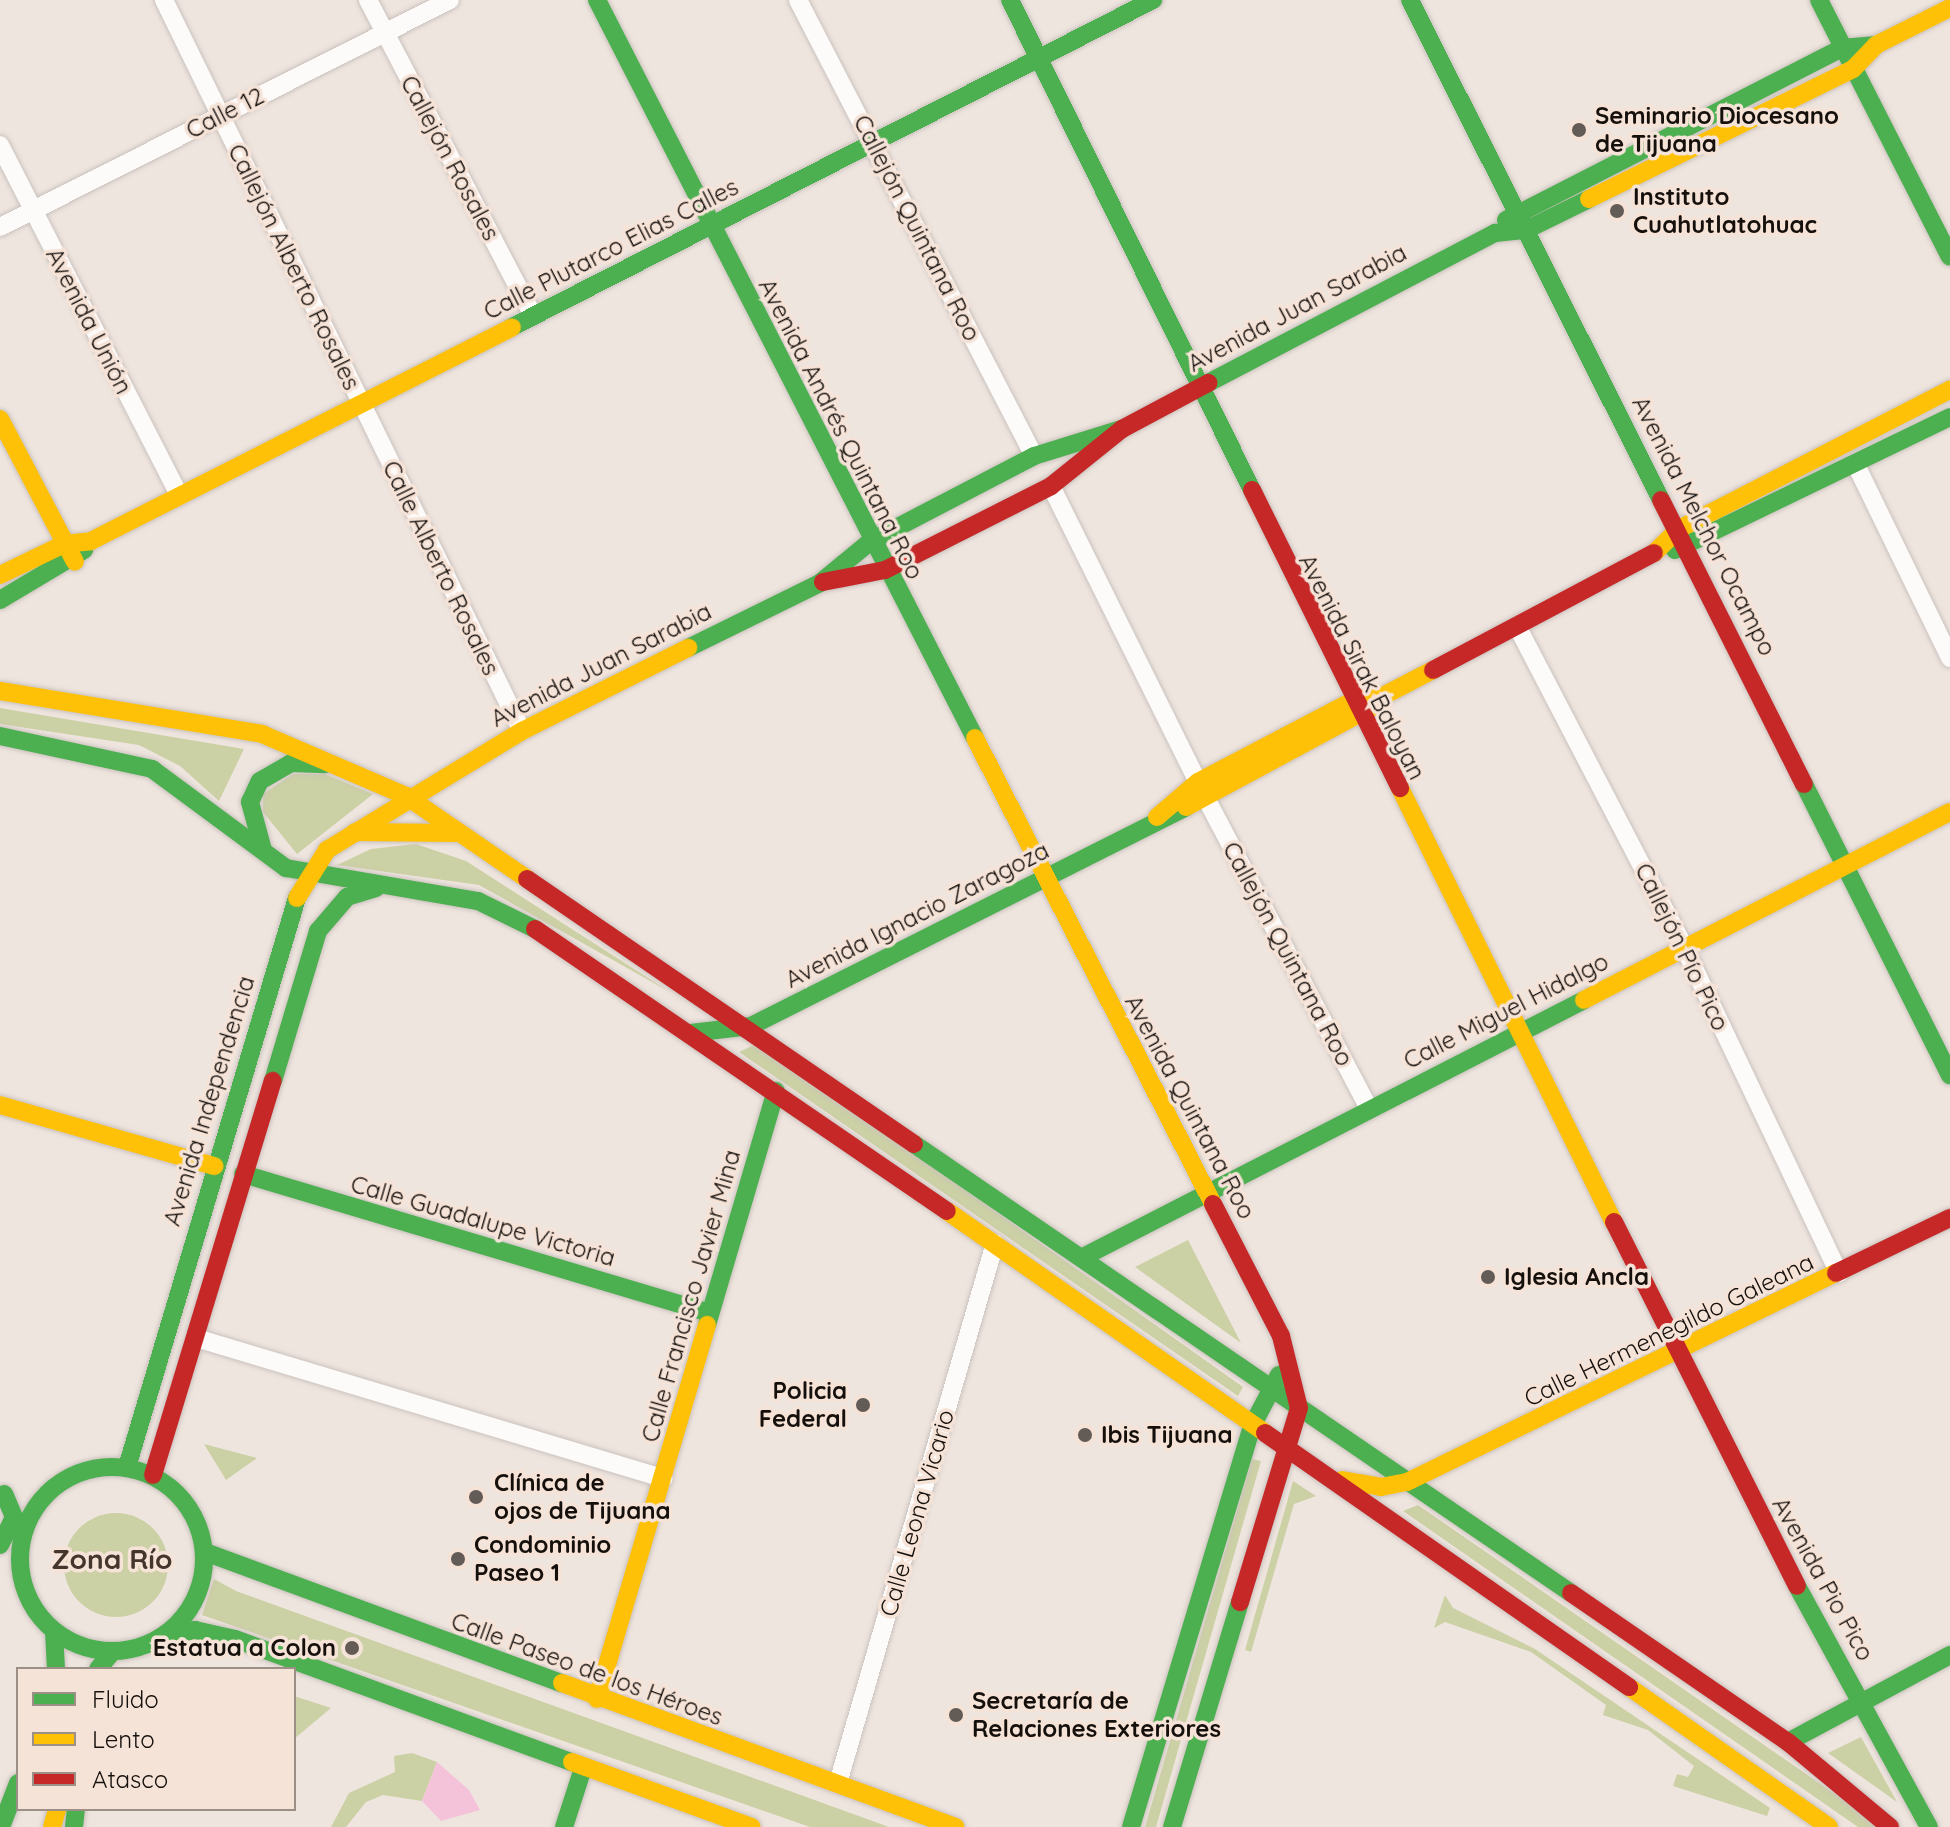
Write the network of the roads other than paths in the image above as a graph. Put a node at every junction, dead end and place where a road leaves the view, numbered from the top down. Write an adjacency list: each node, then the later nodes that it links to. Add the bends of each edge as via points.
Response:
1 (164, 0): 16 (street, Callejón Alberto Rosales)
2 (368, 0): 11 (street, Callejón Rosales)
3 (450, 0): 11 (street, Calle 12)
4 (597, 0): 21 (main road, Avenida Andrés Quintana Roo)
5 (798, 0): 17 (street, Callejón Quintana Roo)
6 (1010, 0): 14 (main road, Avenida Sirak Baloyan)
7 (1153, 0): 14 (main road, Calle Plutarco Elias Calles)
8 (1410, 0): 19 (main road, Avenida Melchor Ocampo)
9 (1819, 0): 13 (main road)
10 (1950, 8): 12 (main road, Avenida Juan Sarabia)
11 (385, 33): 16 (street, Calle 12); 26 (street, Callejón Rosales)
12 (1876, 45): 13 (main road, Avenida Juan Sarabia); 15 (main road, Avenida Juan Sarabia)
13 (1842, 48): 15 (main road); 19 (main road, Avenida Juan Sarabia)
14 (1038, 59): 17 (main road, Calle Plutarco Elias Calles); 27 (main road, Avenida Sirak Baloyan)
15 (1853, 69): 23 (main road, Avenida Juan Sarabia); 25 (main road)
16 (219, 116): 20 (street, Calle 12); 29 (street, Callejón Alberto Rosales)
17 (875, 142): 21 (main road, Calle Plutarco Elias Calles); 33 (street, Callejón Quintana Roo)
18 (0, 145): 20 (street, Avenida Unión)
19 (1516, 209): 23 (main road, Avenida Melchor Ocampo); 24 (main road, Avenida Juan Sarabia)
20 (32, 211): 22 (street, Calle 12); 36 (street, Avenida Unión)
21 (711, 226): 26 (main road, Calle Plutarco Elias Calles); 39 (main road, Avenida Andrés Quintana Roo)
22 (0, 227)
23 (1526, 230): 24 (main road, Avenida Juan Sarabia); 37 (main road, Avenida Melchor Ocampo)
24 (1495, 233): 27 (main road, Avenida Juan Sarabia)
25 (1950, 257)
26 (533, 316): 29 (main road, Calle Plutarco Elias Calles)
27 (1196, 388): 31 (main road, Avenida Juan Sarabia); 54 (main road, Avenida Sirak Baloyan)
28 (1950, 390): 37 (main road, Avenida Ignacio Zaragoza)
29 (361, 404): 36 (main road, Calle Plutarco Elias Calles); 56 (street, Calle Alberto Rosales)
30 (1950, 417): 34 (main road, Avenida Ignacio Zaragoza)
31 (1122, 429): 33 (main road, Avenida Juan Sarabia); 35 (main road, Avenida Juan Sarabia)
32 (3, 430): 40 (main road)
33 (1034, 456): 39 (main road, Avenida Juan Sarabia)
34 (1856, 465): 41 (main road, Avenida Ignacio Zaragoza); 49 (street)
35 (1051, 486): 44 (main road, Avenida Juan Sarabia); 59 (street)
36 (180, 496): 38 (main road, Calle Plutarco Elias Calles)
37 (1679, 529): 41 (main road, Avenida Melchor Ocampo); 42 (main road, Avenida Ignacio Zaragoza)
38 (91, 541): 40 (main road, Calle Plutarco Elias Calles); 43 (main road, Calle Plutarco Elias Calles)
39 (871, 541): 44 (main road, Avenida Andrés Quintana Roo); 46 (main road, Avenida Juan Sarabia)
40 (64, 544): 43 (main road); 45 (main road, Calle Plutarco Elias Calles)
41 (1690, 548): 42 (main road, Avenida Ignacio Zaragoza); 67 (main road, Avenida Melchor Ocampo)
42 (1655, 553): 48 (main road, Avenida Ignacio Zaragoza)
43 (75, 562): 47 (main road, Calle Plutarco Elias Calles)
44 (885, 570): 46 (main road, Avenida Juan Sarabia); 69 (main road, Avenida Andrés Quintana Roo)
45 (0, 575)
46 (820, 583): 56 (main road, Avenida Juan Sarabia)
47 (0, 600)
48 (1517, 626): 52 (main road, Avenida Ignacio Zaragoza); 71 (street, Callejón Pío Pico)
49 (1950, 658)
50 (0, 681): 53 (main road)
51 (0, 691): 53 (main road)
52 (1381, 697): 54 (main road, Avenida Ignacio Zaragoza); 55 (main road, Avenida Ignacio Zaragoza)
53 (50, 698): 58 (main road, via 262,734)
54 (1352, 701): 55 (main road, Avenida Sirak Baloyan); 59 (main road, Avenida Ignacio Zaragoza)
55 (1361, 720): 61 (main road, Avenida Ignacio Zaragoza); 73 (main road, Avenida Sirak Baloyan)
56 (522, 731): 60 (main road, Avenida Juan Sarabia)
57 (0, 736): 66 (main road, via 152,769)
58 (360, 770): 60 (main road); 66 (main road, via 313,761 272,770 250,802)
59 (1198, 782): 63 (main road, Avenida Ignacio Zaragoza)
60 (406, 796): 64 (main road, Avenida Independencia); 65 (main road)
61 (1207, 800): 63 (main road, Avenida Ignacio Zaragoza); 78 (street, Callejón Quintana Roo)
62 (1950, 812): 67 (main road, Calle Miguel Hidalgo)
63 (1157, 817): 69 (main road, Avenida Ignacio Zaragoza)
64 (347, 833): 65 (main road); 68 (main road, Avenida Independencia)
65 (459, 833): 72 (main road)
66 (264, 851): 68 (main road)
67 (1846, 867): 71 (main road, Calle Miguel Hidalgo); 75 (main road, Avenida Melchor Ocampo)
68 (307, 874): 70 (main road); 79 (main road, Avenida Independencia)
69 (1044, 879): 72 (main road, Avenida Ignacio Zaragoza); 81 (main road, Avenida Quintana Roo)
70 (379, 887): 74 (main road, via 443,893 505,911); 80 (main road, via 347,897 318,931)
71 (1684, 947): 73 (main road, Calle Miguel Hidalgo); 85 (street, Callejón Pío Pico)
72 (751, 1026): 74 (main road, Avenida Ignacio Zaragoza); 84 (main road)
73 (1519, 1032): 78 (main road, Calle Miguel Hidalgo); 88 (main road, Avenida Sirak Baloyan)
74 (691, 1033): 76 (main road)
75 (1950, 1076)
76 (776, 1091): 83 (main road); 86 (main road, Calle Francisco Javier Mina)
77 (0, 1105): 79 (main road)
78 (1369, 1108): 81 (main road, Calle Miguel Hidalgo)
79 (214, 1166): 94 (main road, Avenida Independencia)
80 (243, 1174): 86 (main road, Calle Guadalupe Victoria); 87 (main road)
81 (1208, 1194): 84 (main road, Calle Miguel Hidalgo); 89 (main road, Avenida Quintana Roo)
82 (1950, 1218): 85 (main road, Calle Hermenegildo Galeana)
83 (995, 1243): 92 (main road); 115 (street, Calle Leona Vicario)
84 (1085, 1256): 90 (main road)
85 (1839, 1273): 88 (main road, Calle Hermenegildo Galeana)
86 (710, 1313): 96 (main road, Calle Francisco Javier Mina)
87 (196, 1338): 95 (main road); 96 (street)
88 (1679, 1353): 98 (main road, Calle Hermenegildo Galeana); 112 (main road, Avenida Pio Pico)
89 (1288, 1360): 90 (main road); 91 (main road, Avenida Quintana Roo)
90 (1271, 1389): 91 (main road); 92 (main road)
91 (1299, 1408): 93 (main road); 98 (main road)
92 (1252, 1426): 93 (main road); 121 (main road)
93 (1282, 1446): 97 (main road); 122 (main road)
94 (127, 1467): 95 (main road); 100 (main road, via 82,1471)
95 (153, 1475): 102 (main road, via 183,1499)
96 (663, 1478): 111 (main road, Calle Francisco Javier Mina)
97 (1335, 1478): 98 (main road, via 1381,1487); 123 (main road)
98 (1407, 1482): 113 (main road)
99 (2, 1493): 100 (main road); 101 (main road, via 14,1517)
100 (45, 1495): 104 (main road, via 23,1535)
101 (0, 1545)
102 (205, 1552): 106 (main road, via 195,1600); 111 (main road, Calle Paseo de los Héroes)
103 (0, 1566): 104 (main road)
104 (22, 1581): 105 (main road)
105 (54, 1631): 107 (main road); 109 (main road)
106 (162, 1637): 107 (main road); 114 (main road, via 195,1630 235,1639)
107 (113, 1651): 110 (main road)
108 (1950, 1655): 112 (main road)
109 (56, 1667)
110 (100, 1667)
111 (597, 1699): 115 (main road, Calle Paseo de los Héroes)
112 (1863, 1701): 113 (main road); 125 (main road, Avenida Pio Pico)
113 (1788, 1742): 124 (main road)
114 (583, 1768): 118 (main road); 119 (main road)
115 (838, 1783): 120 (main road, Calle Paseo de los Héroes)
116 (16, 1788): 117 (main road)
117 (1, 1827)
118 (564, 1827)
119 (752, 1827)
120 (955, 1827)
121 (1131, 1827)
122 (1172, 1827)
123 (1829, 1827)
124 (1890, 1827)
125 (1929, 1827)

